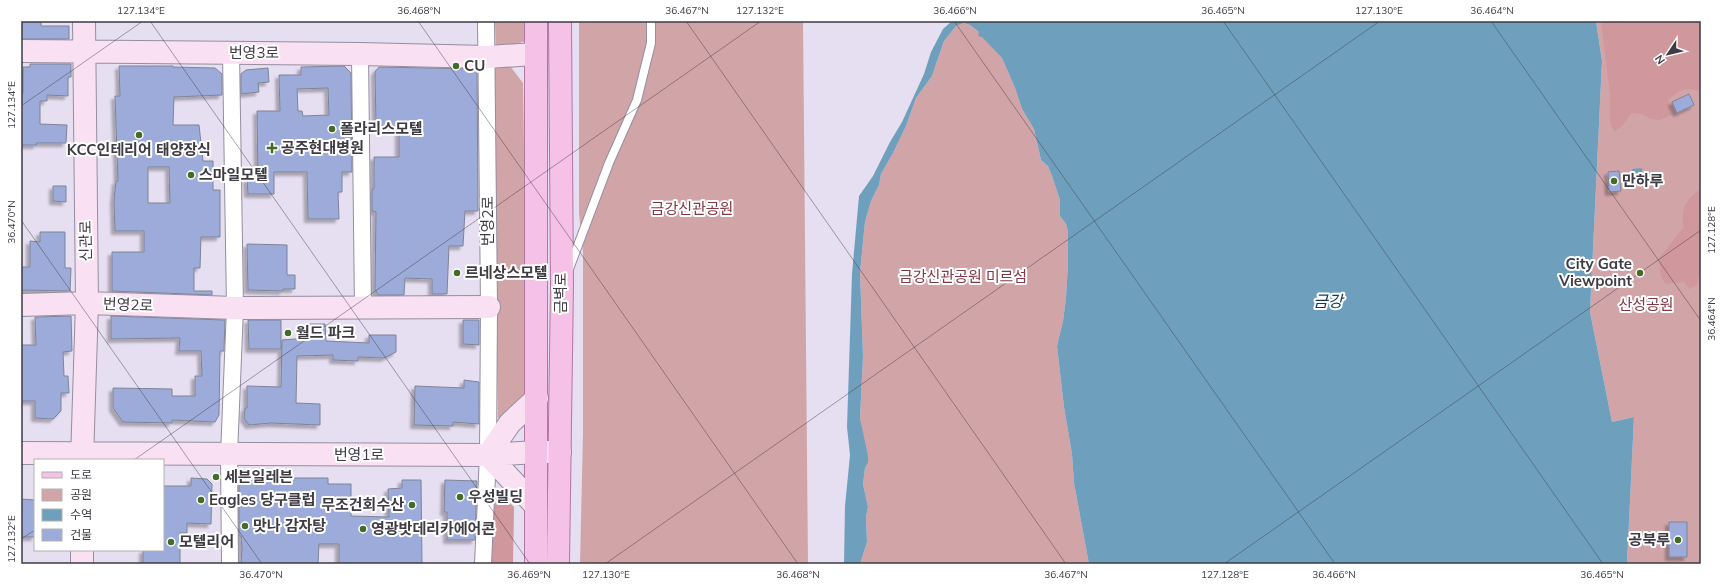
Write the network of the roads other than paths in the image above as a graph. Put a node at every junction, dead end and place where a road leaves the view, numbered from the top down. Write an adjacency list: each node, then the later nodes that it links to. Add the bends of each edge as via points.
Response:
1 (84, 21): 7 (main road, 신관로)
2 (486, 21): 11 (street)
3 (536, 21): 10 (main road, 금벽로)
4 (560, 21): 12 (main road, 금벽로)
5 (651, 21): 12 (lane, via 652,43 638,100)
6 (21, 51): 7 (main road, 번영3로)
7 (83, 51): 8 (main road, 번영3로); 13 (main road, 신관로)
8 (231, 53): 9 (main road, 번영3로); 16 (street)
9 (360, 54): 11 (main road, 번영3로); 17 (street)
10 (536, 54): 11 (main road, 번영3로); 18 (main road, 금벽로)
11 (487, 57): 15 (street, 번영2로)
12 (562, 284): 20 (main road, 금벽로)
13 (87, 303): 14 (main road, 번영2로); 16 (main road, 번영2로); 24 (main road, 신관로)
14 (21, 304)
15 (489, 307): 17 (main road, 번영2로); 23 (street)
16 (235, 308): 17 (main road, 번영2로); 22 (street)
17 (363, 308)
18 (537, 398): 19 (main road, 금벽로); 23 (main road, via 510,423)
19 (537, 452): 20 (main road, 번영1로); 23 (main road, 번영1로); 25 (main road, 금벽로)
20 (560, 452): 31 (main road, 금벽로)
21 (21, 453): 24 (main road, 번영1로)
22 (229, 455): 23 (main road, 번영1로); 24 (main road, 번영1로); 28 (street)
23 (488, 455): 25 (main road); 29 (street)
24 (82, 457)
25 (536, 506): 30 (main road, 금벽로)
26 (82, 551): 27 (main road)
27 (82, 564)
28 (230, 564)
29 (483, 564)
30 (536, 564)
31 (558, 564)

